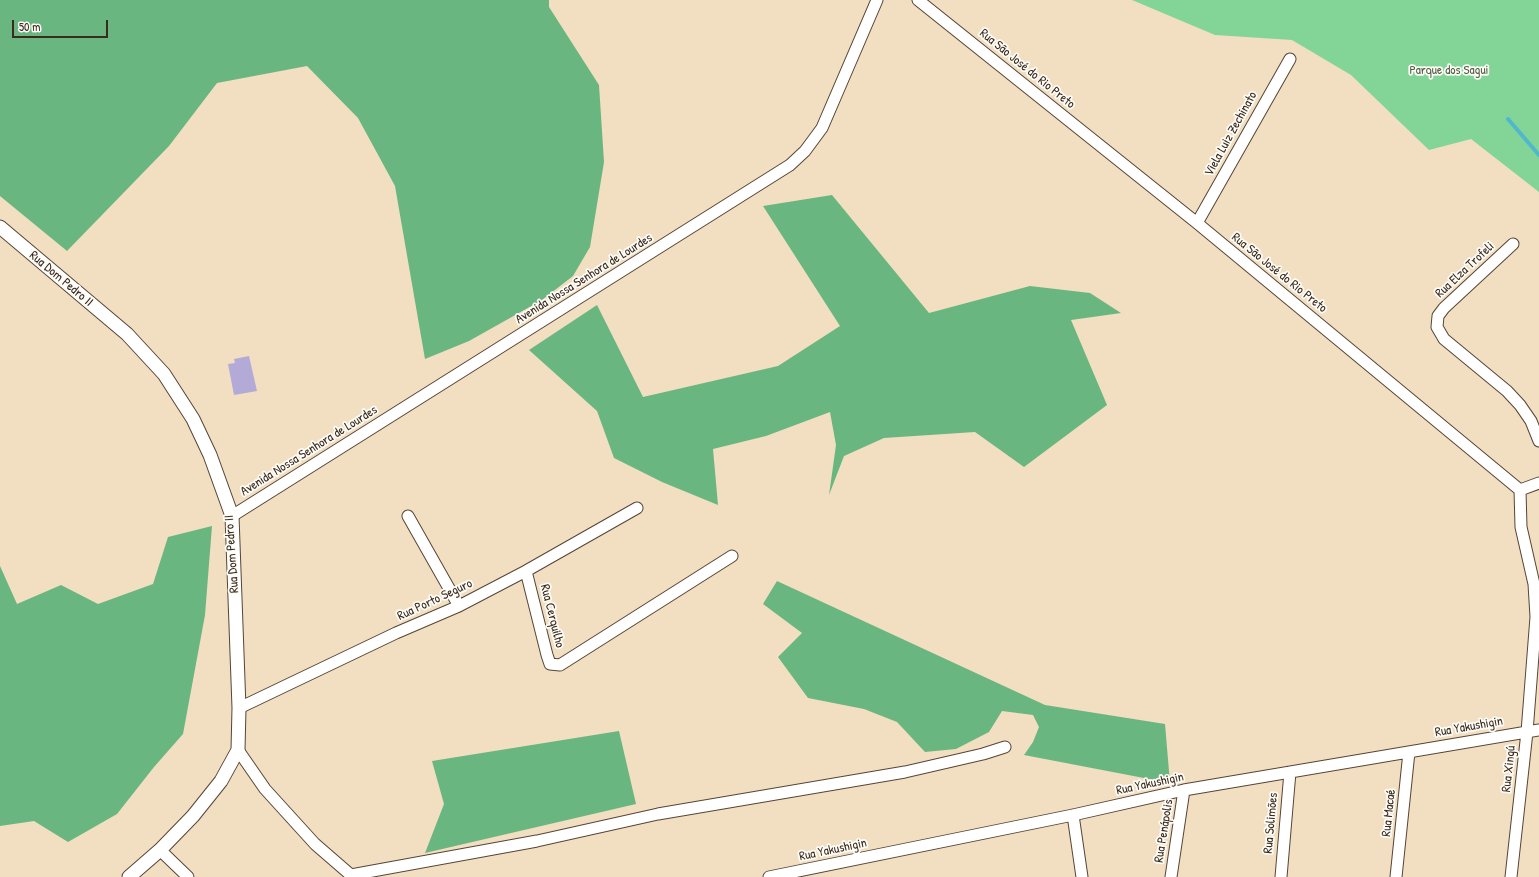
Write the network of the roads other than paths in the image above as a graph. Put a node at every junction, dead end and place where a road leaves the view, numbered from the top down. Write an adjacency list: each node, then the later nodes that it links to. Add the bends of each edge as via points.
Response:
1 (877, 0): 11 (street, Avenida Nossa Senhora de Lourdes, via 822,128 805,151 790,165)
2 (918, 0): 4 (street, Rua São José do Rio Preto)
3 (1290, 59): 4 (street, Viela Luiz Zechinato)
4 (1197, 224): 9 (street, Rua São José do Rio Preto)
5 (0, 227): 11 (street, Rua Dom Pedro II, via 127,334 164,374 193,419)
6 (1513, 244): 7 (street, Rua Elza Trofeli, via 1444,308 1438,316 1437,327 1444,339 1507,391 1520,405 1531,421)
7 (1539, 441)
8 (1539, 483): 9 (street)
9 (1520, 490): 18 (street, Rua Xingú, via 1520,516 1534,584 1536,617)
10 (637, 508): 14 (street, Rua Porto Seguro)
11 (232, 516): 16 (street, Rua Dom Pedro II)
12 (408, 516): 15 (street)
13 (732, 556): 14 (street, Rua Cerquilho, via 560,665 550,664)
14 (526, 571): 15 (street, Rua Porto Seguro)
15 (459, 606): 16 (street, Rua Porto Seguro)
16 (239, 708): 20 (street, Rua Dom Pedro II)
17 (1539, 730): 18 (street, Rua Yakushigin)
18 (1527, 732): 21 (street, Rua Yakushigin); 34 (street, Rua Xingú)
19 (1005, 747): 26 (street, via 905,772 658,814 537,841)
20 (238, 750): 25 (street, via 221,781 193,816); 26 (street, via 265,789 315,844)
21 (1409, 752): 22 (street, Rua Yakushigin); 33 (street, Rua Macaé)
22 (1290, 772): 23 (street, Rua Yakushigin); 32 (street, Rua Solimões)
23 (1184, 790): 24 (street, Rua Yakushigin); 31 (street, Rua Penápolis)
24 (1073, 815): 29 (street, Rua Yakushigin); 30 (street)
25 (160, 850): 27 (street); 28 (street)
26 (352, 876)
27 (129, 877)
28 (188, 877)
29 (768, 877)
30 (1082, 877)
31 (1171, 877)
32 (1281, 877)
33 (1396, 877)
34 (1511, 877)

